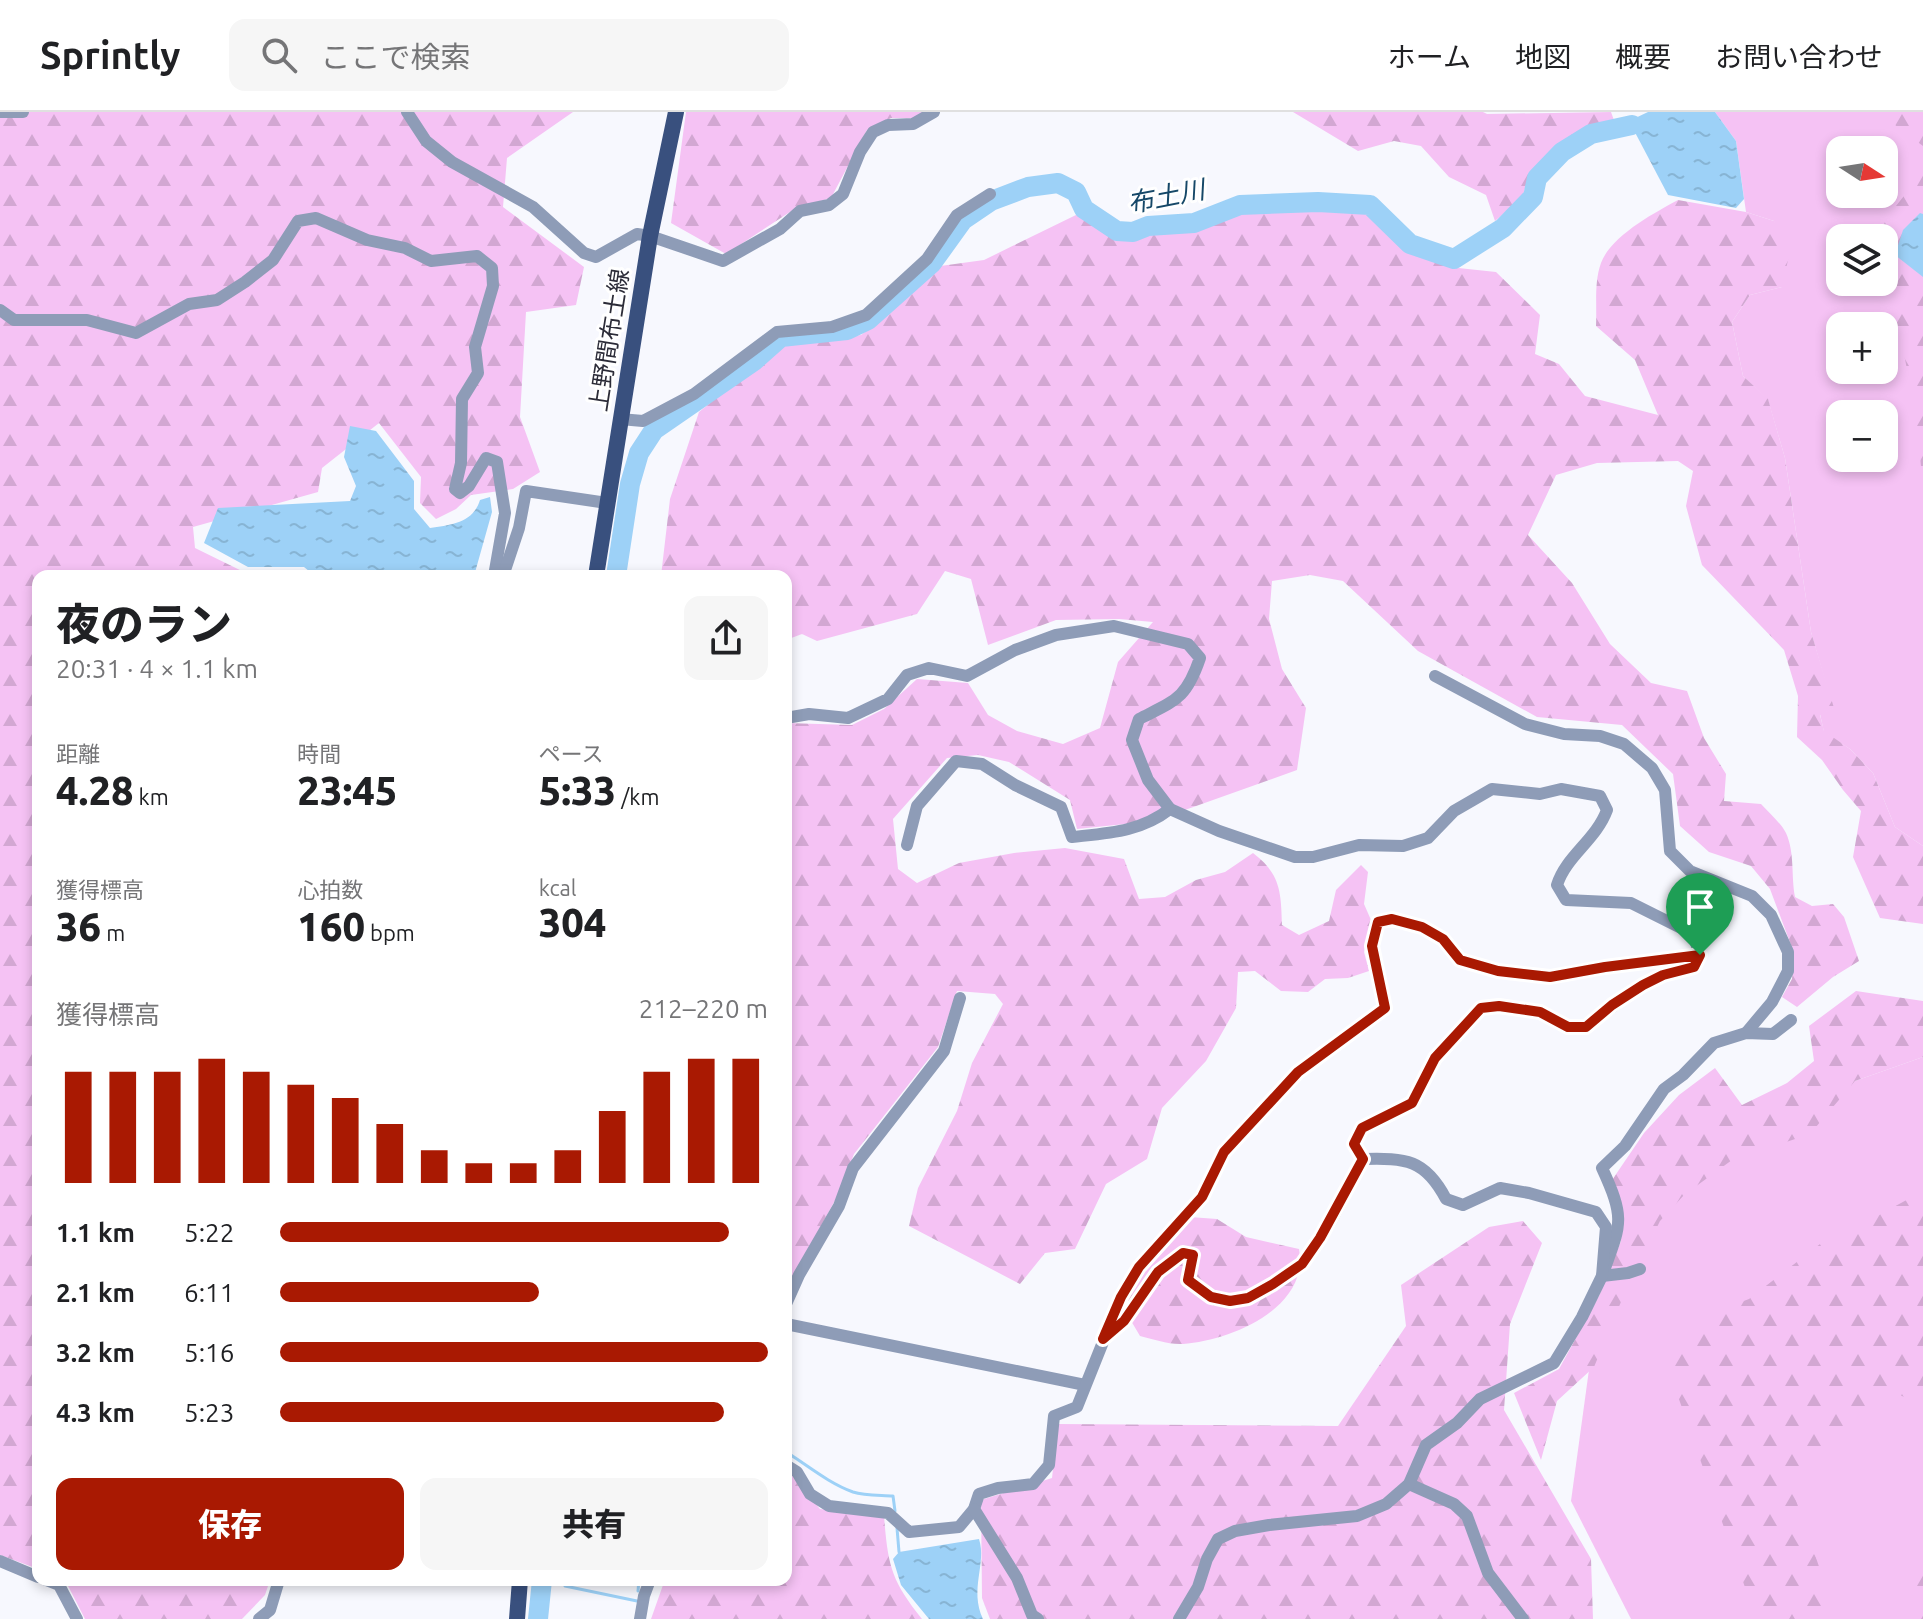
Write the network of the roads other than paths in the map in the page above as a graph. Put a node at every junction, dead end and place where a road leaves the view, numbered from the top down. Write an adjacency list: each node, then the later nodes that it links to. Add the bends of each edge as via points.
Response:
1 (0, 112): 2 (street)
2 (23, 112)
3 (407, 112): 7 (street, via 434,148 533,207 584,253 596,257 637,234)
4 (676, 112): 7 (main road, 上野間布土線)
5 (934, 112): 7 (street, via 913,124 873,132 843,194 829,205 800,211 780,229 723,261)
6 (990, 194): 9 (street, via 957,215 927,259 866,315 832,327 777,332 694,394 643,421)
7 (650, 236): 9 (main road, 上野間布土線)
8 (0, 310): 11 (street, via 14,320 87,320 136,333 189,304 217,300 273,260 298,221 316,218 431,261 477,256 492,268 493,286 475,347 478,373 462,399 455,489 460,493 469,486 486,458 497,462 505,513)
9 (620, 419): 10 (main road, 上野間布土線)
10 (607, 503): 12 (street, via 526,491); 13 (main road, 上野間布土線)
11 (495, 570)
12 (505, 570)
13 (597, 570)
14 (1435, 676): 21 (street, via 1525,724 1624,744 1652,768 1665,790 1670,851 1690,871 1752,896 1771,915 1788,952 1788,971 1772,1002)
15 (792, 717): 16 (street, via 848,718 888,699 907,675 929,668 967,676 1056,635 1114,626 1188,644 1200,658 1191,685 1139,719 1132,740 1148,780)
16 (1170, 809): 17 (street, via 1151,823 1072,837 1061,807 982,764 956,761 917,806); 18 (street, via 1282,853 1313,857 1359,845 1403,846 1428,838 1454,811 1492,789 1540,794 1561,789 1600,796 1607,810 1602,824 1562,870 1557,885 1566,900 1631,903 1693,934)
17 (907, 845)
18 (1700, 955): 22 (street, via 1694,967 1643,985 1586,1027 1568,1027 1540,1012 1481,1008 1435,1058 1412,1103 1362,1128 1354,1144); 27 (street, via 1550,977 1460,960 1443,939 1422,927 1392,919 1378,922 1372,946 1385,1008 1298,1072 1224,1152 1202,1197 1139,1267)
19 (960, 998): 25 (street, via 944,1051 853,1168 839,1206)
20 (1791, 1020): 21 (street, via 1773,1034)
21 (1746, 1033): 24 (street, via 1714,1043 1664,1089 1625,1146 1602,1168 1616,1198 1620,1226)
22 (1363, 1159): 24 (street, via 1391,1158 1417,1165 1434,1177 1446,1199 1463,1205 1500,1188 1596,1212 1606,1227); 27 (street, via 1302,1264 1248,1298 1230,1301 1211,1297 1188,1280 1193,1255 1183,1253 1158,1272 1124,1321)
23 (1640, 1269): 24 (street)
24 (1602, 1276): 30 (street, via 1554,1363 1480,1399 1426,1445)
25 (792, 1291)
26 (792, 1325): 28 (street)
27 (1103, 1339): 28 (street)
28 (1085, 1385): 31 (street, via 1077,1407 1054,1416 1049,1465 1033,1484 979,1494)
29 (792, 1469): 31 (street, via 810,1494 829,1506 888,1513 909,1532 959,1527)
30 (1409, 1484): 43 (street, via 1386,1504 1357,1516 1269,1525 1218,1539); 44 (street, via 1454,1504 1467,1516 1488,1573)
31 (974, 1509): 42 (street)
32 (0, 1561): 33 (street)
33 (32, 1574)
34 (60, 1586): 38 (street)
35 (277, 1586): 39 (street, via 270,1610)
36 (520, 1586): 40 (main road)
37 (648, 1586): 41 (street)
38 (77, 1619)
39 (259, 1619)
40 (517, 1619)
41 (640, 1619)
42 (1038, 1619)
43 (1179, 1619)
44 (1523, 1619)

